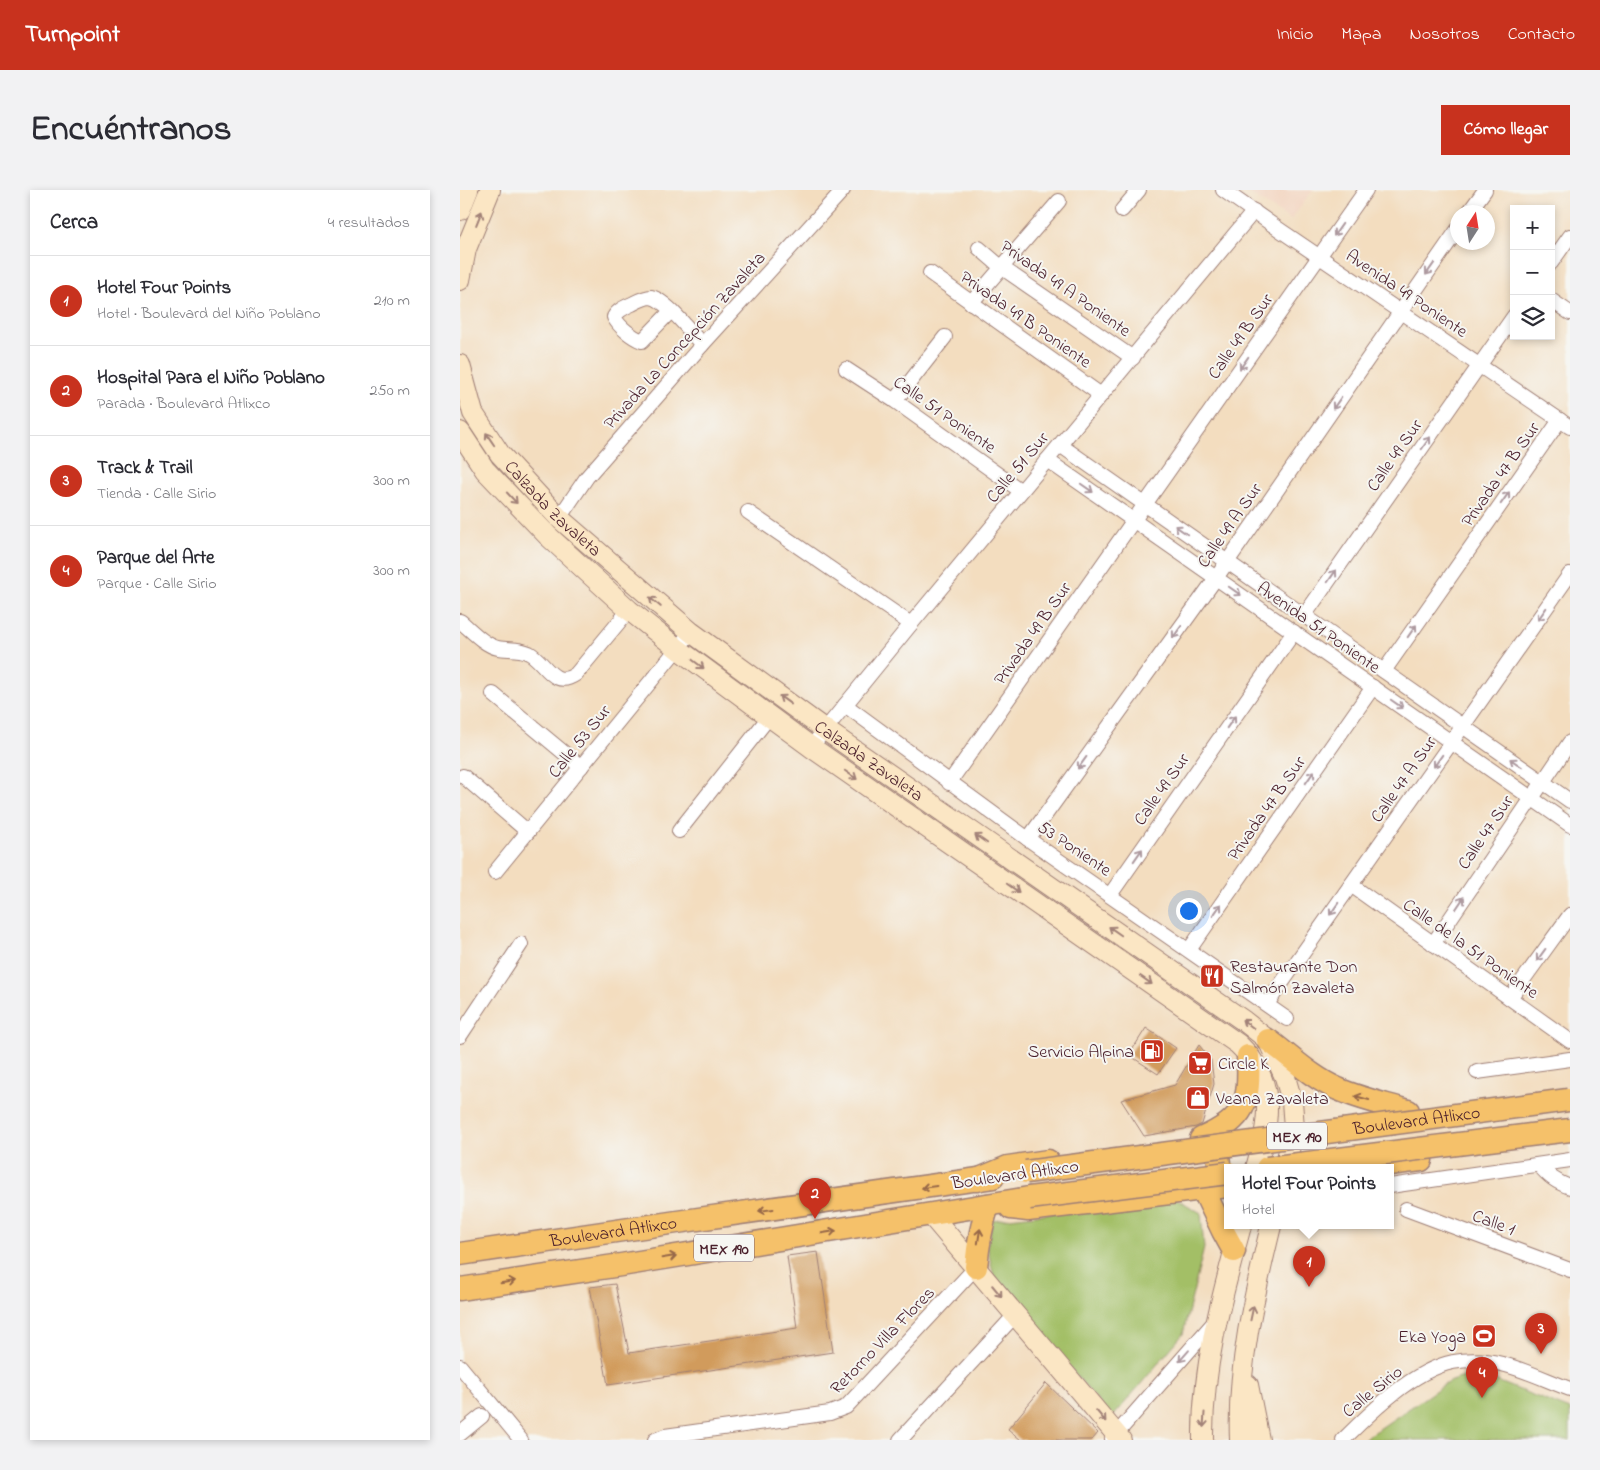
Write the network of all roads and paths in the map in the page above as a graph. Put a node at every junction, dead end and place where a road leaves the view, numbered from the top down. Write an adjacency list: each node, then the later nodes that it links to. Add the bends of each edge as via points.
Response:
1 (468, 190): 10 (main road)
2 (490, 190): 20 (main road, one-way to 2, via 466,249)
3 (842, 190): 28 (street, Privada La Concepción Zavaleta)
4 (1138, 190): 11 (street)
5 (1223, 190): 12 (street, Avenida 49 Poniente)
6 (1366, 190): 16 (street, Calle 49 B Sur, one-way to 16)
7 (1484, 190): 9 (street)
8 (1059, 201): 18 (street)
9 (1474, 205)
10 (460, 210)
11 (1122, 210)
12 (1254, 211): 16 (street, Avenida 49 Poniente); 29 (street, Calle 51 Sur)
13 (1570, 236): 17 (street)
14 (1450, 240): 24 (street, Calle 49 A Sur, one-way to 24)
15 (979, 248): 18 (street, Privada 49 A Poniente)
16 (1319, 256): 24 (street, Avenida 49 Poniente); 40 (street, Calle 49 B Sur, one-way to 40)
17 (1555, 257)
18 (1001, 267): 21 (street); 29 (street, Privada 49 A Poniente)
19 (930, 273): 21 (street, Privada 49 B Poniente)
20 (460, 280)
21 (971, 303): 33 (street, Privada 49 B Poniente)
22 (1555, 303): 25 (street)
23 (671, 311): 28 (street)
24 (1400, 311): 30 (street, Avenida 49 Poniente); 44 (street, Calle 49 A Sur, one-way to 44)
25 (1570, 313)
26 (1510, 322): 30 (street, Calle 49 Sur)
27 (945, 337): 34 (street)
28 (702, 345): 42 (street, Privada La Concepción Zavaleta, via 588,478)
29 (1132, 358): 33 (street, Calle 51 Sur)
30 (1480, 365): 35 (street, Avenida 49 Poniente); 48 (street, Calle 49 Sur, one-way to 30)
31 (460, 366): 42 (main road, Calzada Zavaleta, one-way to 31, via 500,454 472,413)
32 (846, 369): 34 (street, Calle 51 Poniente)
33 (1101, 395): 37 (street, Calle 51 Sur)
34 (895, 400): 39 (street, Calle 51 Poniente)
35 (1565, 424): 54 (street, Privada 47 B Sur, one-way to 35)
36 (460, 432): 47 (main road, Calzada Zavaleta, one-way to 47, via 485,470)
37 (1060, 445): 38 (street, Calle 51 Sur); 40 (street, Avenida 51 Poniente)
38 (1047, 460): 39 (street, Calle 51 Sur); 43 (street, Avenida 51 Poniente, one-way to 43)
39 (1021, 491): 50 (street, Calle 51 Sur)
40 (1145, 504): 43 (street, Privada 49 B Sur); 44 (street, Avenida 51 Poniente, one-way to 40)
41 (748, 512): 50 (street)
42 (559, 518): 51 (main road, Calzada Zavaleta, one-way to 42)
43 (1134, 520): 46 (street, Avenida 51 Poniente); 67 (street, Privada 49 B Sur)
44 (1227, 561): 46 (street, Calle 49 A Sur); 48 (street, Avenida 51 Poniente)
45 (1570, 574): 59 (street, Calle 47 A Sur, one-way to 59)
46 (1216, 578): 52 (street, Avenida 51 Poniente, one-way to 52); 73 (street, Calle 49 A Sur, one-way to 73)
47 (629, 610): 49 (street, via 568,680 553,676 529,653 489,645); 53 (main road, Calzada Zavaleta)
48 (1304, 616): 54 (street, Avenida 51 Poniente)
49 (460, 621)
50 (910, 624): 57 (street, Calle 51 Sur)
51 (691, 632): 53 (street, Calle 53 Sur); 60 (main road, Calzada Zavaleta, one-way to 51)
52 (1294, 632): 55 (street, Avenida 51 Poniente); 76 (street, Calle 49 Sur, one-way to 52)
53 (678, 649): 58 (main road, Calzada Zavaleta, one-way to 58); 64 (street, Calle 53 Sur)
54 (1384, 671): 59 (street, Avenida 51 Poniente)
55 (1373, 687): 61 (street, Avenida 51 Poniente, one-way to 61); 80 (street, Privada 47 B Sur, one-way to 55)
56 (493, 694): 64 (street)
57 (844, 705): 60 (street, Calle 51 Sur); 67 (street, 53 Poniente)
58 (769, 717): 63 (main road, Calzada Zavaleta); 71 (street)
59 (1463, 726): 61 (street, Calle 47 A Sur); 66 (street, Avenida 51 Poniente, one-way to 59)
60 (824, 729): 63 (street, Calle 51 Sur); 85 (main road, Calzada Zavaleta, one-way to 60)
61 (1452, 742): 68 (street, Avenida 51 Poniente); 75 (street, Calle 47 A Sur, one-way to 75)
62 (1570, 742): 66 (street, Calle 47 Sur)
63 (811, 747): 87 (main road, Calzada Zavaleta, one-way to 87, via 1232,1040)
64 (581, 767): 72 (street, Calle 53 Sur)
65 (463, 776): 72 (street)
66 (1542, 781): 68 (street, Calle 47 Sur); 69 (street, Avenida 51 Poniente)
67 (949, 783): 73 (street, 53 Poniente)
68 (1531, 798): 70 (street, Avenida 51 Poniente); 79 (street, Calle 47 Sur, one-way to 68)
69 (1570, 801)
70 (1570, 825)
71 (679, 831)
72 (528, 832): 74 (street, Calle 53 Sur)
73 (1028, 839): 76 (street, 53 Poniente)
74 (495, 872)
75 (1351, 885): 79 (street, Calle de la 51 Poniente); 82 (street, Calle 47 A Sur, one-way to 82)
76 (1110, 895): 80 (street, 53 Poniente)
77 (1570, 915): 81 (street, one-way to 81)
78 (521, 944): 84 (street)
79 (1433, 944): 81 (street, Calle de la 51 Poniente)
80 (1189, 950): 82 (street, 53 Poniente)
81 (1510, 998): 86 (street, Calle de la 51 Poniente)
82 (1267, 1004): 83 (street, 53 Poniente)
83 (1286, 1019)
84 (460, 1036)
85 (1268, 1040): 91 (main road, one-way to 85, via 1336,1089); 93 (main road, Calzada Zavaleta, via 1285,1077 1292,1101)
86 (1570, 1041)
87 (1248, 1056): 95 (main road, Calzada Zavaleta, via 1265,1091 1268,1110); 96 (main road, via 1249,1084 1242,1109 1232,1121)
88 (1570, 1059): 89 (street)
89 (1477, 1072)
90 (1569, 1096): 91 (main road); 106 (main road, Boulevard Atlixco / MEX 190, bridge)
91 (1408, 1111): 92 (main road)
92 (1332, 1122): 93 (main road); 102 (main road, via 1329,1139)
93 (1294, 1128): 95 (main road); 100 (main road, Calzada Zavaleta)
94 (1570, 1130): 101 (main road, Boulevard Atlixco / MEX 190, bridge)
95 (1266, 1132): 96 (main road); 99 (main road, Calzada Zavaleta)
96 (1202, 1139): 106 (main road, via 1008,1167); 110 (main road, via 1218,1156 1219,1169)
97 (1570, 1140): 103 (main road)
98 (1570, 1160): 104 (street)
99 (1257, 1164)
100 (1286, 1164)
101 (1299, 1164)
102 (1336, 1164)
103 (1387, 1164)
104 (1539, 1164): 107 (street); 109 (street, via 1546,1174)
105 (1224, 1174): 111 (main road, Boulevard Atlixco / MEX 190, bridge)
106 (977, 1180): 117 (main road, Boulevard Atlixco / MEX 190, one-way to 117)
107 (1394, 1185)
108 (1224, 1186): 110 (main road)
109 (1570, 1187)
110 (1203, 1189): 111 (main road, via 1028,1210); 116 (main road)
111 (988, 1205): 113 (main road, Boulevard Atlixco / MEX 190); 118 (main road, one-way to 111, via 980,1233)
112 (1406, 1209): 119 (street, Calle 1)
113 (931, 1215): 118 (main road); 120 (main road, Boulevard Atlixco / MEX 190, one-way to 113)
114 (1240, 1229): 116 (main road)
115 (1270, 1229): 123 (main road, one-way to 115)
116 (1234, 1251): 122 (main road)
117 (460, 1254)
118 (976, 1267): 121 (main road, one-way to 121); 130 (street, Retorno Villa Flores, via 846,1407 830,1413)
119 (1570, 1270)
120 (460, 1289)
121 (1016, 1314): 128 (main road, one-way to 128); 131 (street)
122 (1216, 1319): 128 (street, one-way to 128); 132 (main road, one-way to 132)
123 (1242, 1361): 133 (main road); 134 (main road)
124 (460, 1366): 129 (street)
125 (1570, 1389): 135 (street, Calle Sirio, via 1502,1364 1476,1360 1454,1362 1433,1368 1402,1387)
126 (482, 1416): 127 (street)
127 (460, 1434)
128 (1116, 1438)
129 (521, 1440)
130 (655, 1440)
131 (900, 1440)
132 (1203, 1440)
133 (1240, 1440)
134 (1260, 1440)
135 (1342, 1440)

